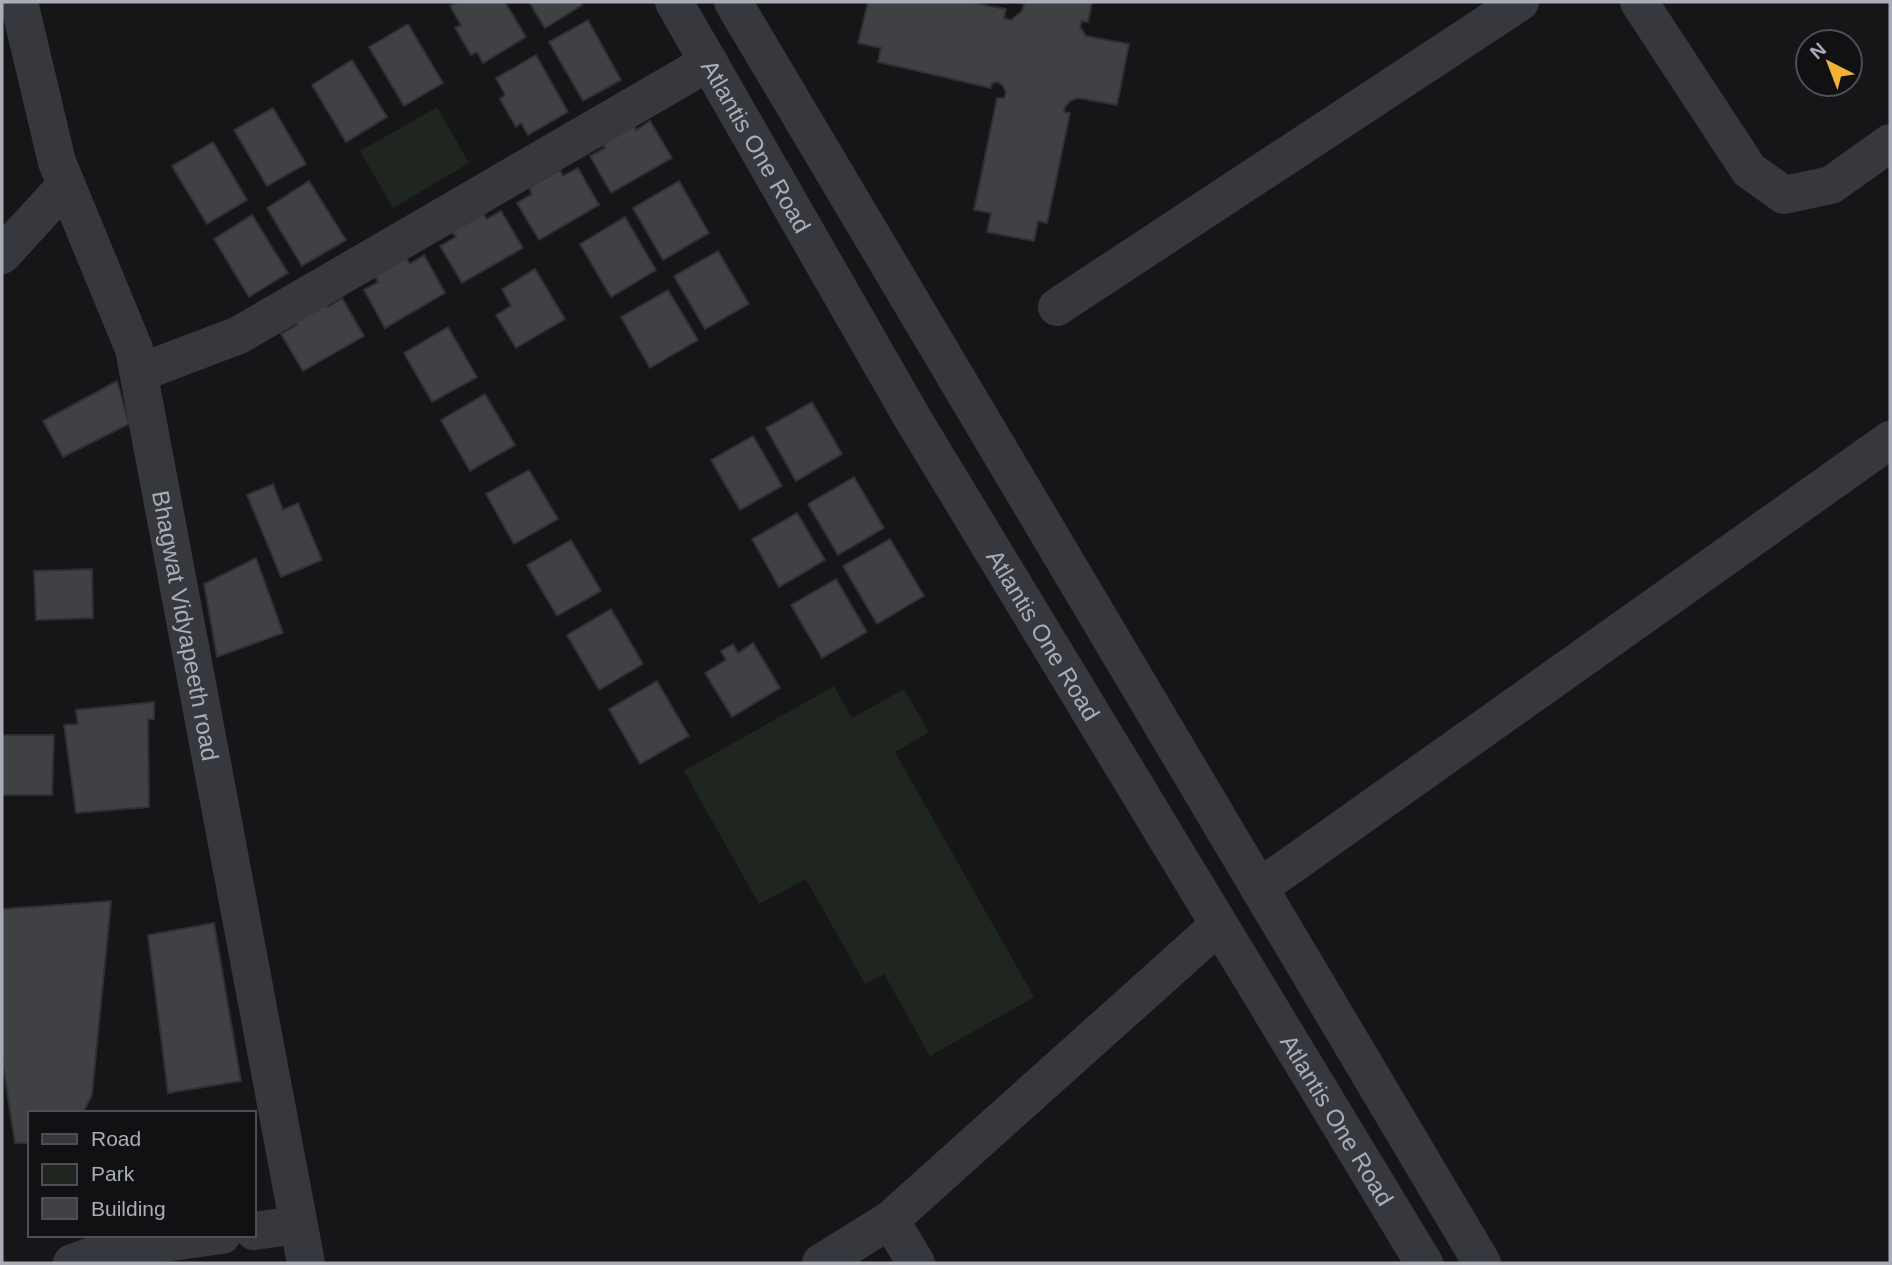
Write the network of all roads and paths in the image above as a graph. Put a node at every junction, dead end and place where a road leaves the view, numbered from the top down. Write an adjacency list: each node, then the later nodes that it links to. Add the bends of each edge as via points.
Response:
1 (19, 2): 8 (street, Bhagwat Vidyapeeth road)
2 (674, 2): 6 (street, Atlantis One Road)
3 (733, 2): 13 (street, Atlantis One Road)
4 (1520, 2): 10 (street)
5 (1639, 2): 7 (street, via 1749,170 1784,195 1831,185)
6 (709, 62): 11 (street, via 239,335); 14 (street, Atlantis One Road, via 913,419)
7 (1890, 143)
8 (66, 185): 9 (street); 11 (street, Bhagwat Vidyapeeth road, via 134,349)
9 (2, 255)
10 (1057, 307)
11 (139, 373): 16 (street, Bhagwat Vidyapeeth road)
12 (1890, 440): 13 (street)
13 (1259, 888): 24 (street, Atlantis One Road)
14 (1219, 925): 15 (street); 23 (street, Atlantis One Road)
15 (890, 1220): 21 (street); 22 (street)
16 (298, 1225): 17 (street); 20 (street, Bhagwat Vidyapeeth road)
17 (256, 1231)
18 (207, 1237): 19 (street, via 105,1251)
19 (72, 1263)
20 (306, 1263)
21 (821, 1263)
22 (916, 1263)
23 (1424, 1263)
24 (1482, 1263)

